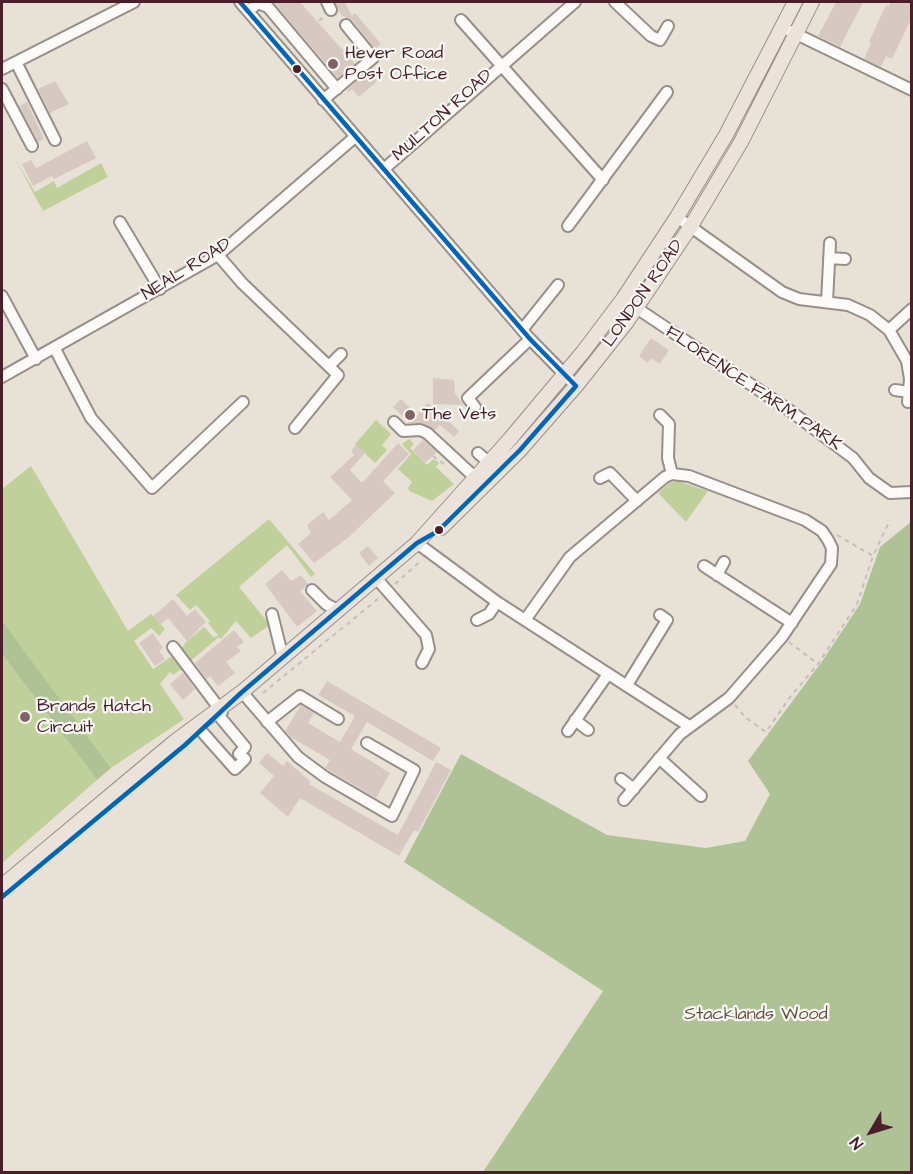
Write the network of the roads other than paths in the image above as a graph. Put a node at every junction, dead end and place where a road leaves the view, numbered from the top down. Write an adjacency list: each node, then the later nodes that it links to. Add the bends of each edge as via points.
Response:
1 (134, 2): 13 (street)
2 (240, 2): 7 (street)
3 (575, 2): 14 (street, MULTON ROAD)
4 (615, 2): 10 (street, via 651,36 660,40)
5 (795, 2): 11 (main road, LONDON ROAD)
6 (812, 2): 12 (main road, LONDON ROAD)
7 (248, 11): 17 (street, via 258,3 268,8); 20 (street)
8 (461, 20): 14 (street, MULTON ROAD)
9 (346, 25): 17 (street, via 373,57)
10 (668, 26)
11 (782, 27): 12 (street); 26 (main road, LONDON ROAD, via 726,135)
12 (797, 34): 18 (street); 29 (main road, LONDON ROAD, via 757,114)
13 (16, 62): 15 (street); 22 (street)
14 (502, 64): 24 (street, MULTON ROAD); 25 (street)
15 (2, 69)
16 (2, 89): 23 (street)
17 (337, 89): 20 (street)
18 (912, 90)
19 (667, 92): 25 (street)
20 (323, 100): 21 (street)
21 (356, 137): 24 (street); 31 (street, NEAL ROAD)
22 (55, 140)
23 (32, 146)
24 (384, 169): 41 (street)
25 (603, 180): 28 (street)
26 (677, 217): 29 (street); 37 (main road, LONDON ROAD)
27 (120, 222): 35 (street)
28 (567, 226)
29 (691, 226): 38 (street, via 782,292 799,299); 39 (main road, LONDON ROAD)
30 (830, 243): 32 (street)
31 (218, 255): 35 (street, NEAL ROAD); 47 (street)
32 (829, 258): 33 (street); 38 (street)
33 (845, 259)
34 (558, 285): 41 (street)
35 (160, 289): 44 (street, NEAL ROAD)
36 (2, 296): 46 (street)
37 (623, 299): 39 (street, FLORENCE FARM PARK); 48 (main road, LONDON ROAD)
38 (827, 302): 42 (street, via 848,305)
39 (636, 308): 50 (main road, LONDON ROAD); 62 (street, FLORENCE FARM PARK, via 789,410 853,458 869,478 890,493)
40 (912, 309): 42 (street)
41 (522, 330): 43 (street)
42 (889, 330): 51 (street, via 907,362 909,397)
43 (530, 339): 48 (street); 52 (street)
44 (55, 349): 46 (street, NEAL ROAD); 53 (street, via 91,418 152,488)
45 (341, 354): 47 (street)
46 (36, 358): 49 (street, NEAL ROAD)
47 (330, 366): 56 (street, via 338,375)
48 (563, 375): 50 (street); 58 (main road, LONDON ROAD)
49 (2, 377)
50 (576, 386): 58 (main road, LONDON ROAD)
51 (895, 390)
52 (469, 398)
53 (243, 402)
54 (660, 415): 59 (street, via 669,424)
55 (394, 422): 61 (street, via 403,431 427,433)
56 (295, 428)
57 (478, 453): 58 (street)
58 (494, 467): 61 (main road, LONDON ROAD)
59 (672, 474): 63 (street); 76 (street, via 689,476 805,520 822,531 831,548 831,564)
60 (600, 478): 63 (street, via 610,473)
61 (480, 482): 64 (main road, LONDON ROAD)
62 (912, 492)
63 (637, 501): 75 (street, via 570,557)
64 (417, 543): 68 (main road, LONDON ROAD); 70 (street)
65 (724, 562): 67 (street)
66 (704, 566): 67 (street)
67 (717, 575): 76 (street)
68 (377, 579): 71 (main road, LONDON ROAD); 79 (street, via 426,635 429,650)
69 (312, 590): 71 (street)
70 (497, 602): 74 (street, via 489,614); 75 (street)
71 (339, 611): 78 (main road, LONDON ROAD)
72 (272, 615): 78 (street)
73 (660, 615): 81 (street, via 667,620)
74 (477, 620)
75 (525, 620): 80 (street)
76 (792, 623): 87 (street, via 729,698)
77 (173, 647): 83 (street)
78 (283, 658): 82 (main road, LONDON ROAD)
79 (422, 663)
80 (608, 674): 81 (street); 85 (street)
81 (627, 686): 87 (street)
82 (242, 692): 83 (main road, LONDON ROAD); 86 (street)
83 (219, 712): 88 (main road, LONDON ROAD); 88 (street, via 246,747 239,754 245,759 236,769)
84 (338, 719): 86 (street, via 300,696)
85 (575, 720): 89 (street); 90 (street)
86 (267, 722): 91 (street, via 307,764 392,816 414,771)
87 (688, 726): 92 (street)
88 (198, 728): 97 (main road, LONDON ROAD); 98 (main road, LONDON ROAD)
89 (588, 730)
90 (568, 731)
91 (367, 742)
92 (659, 758): 94 (street); 95 (street)
93 (621, 778): 94 (street)
94 (634, 789): 96 (street)
95 (701, 796)
96 (624, 800)
97 (2, 886)
98 (2, 897)

